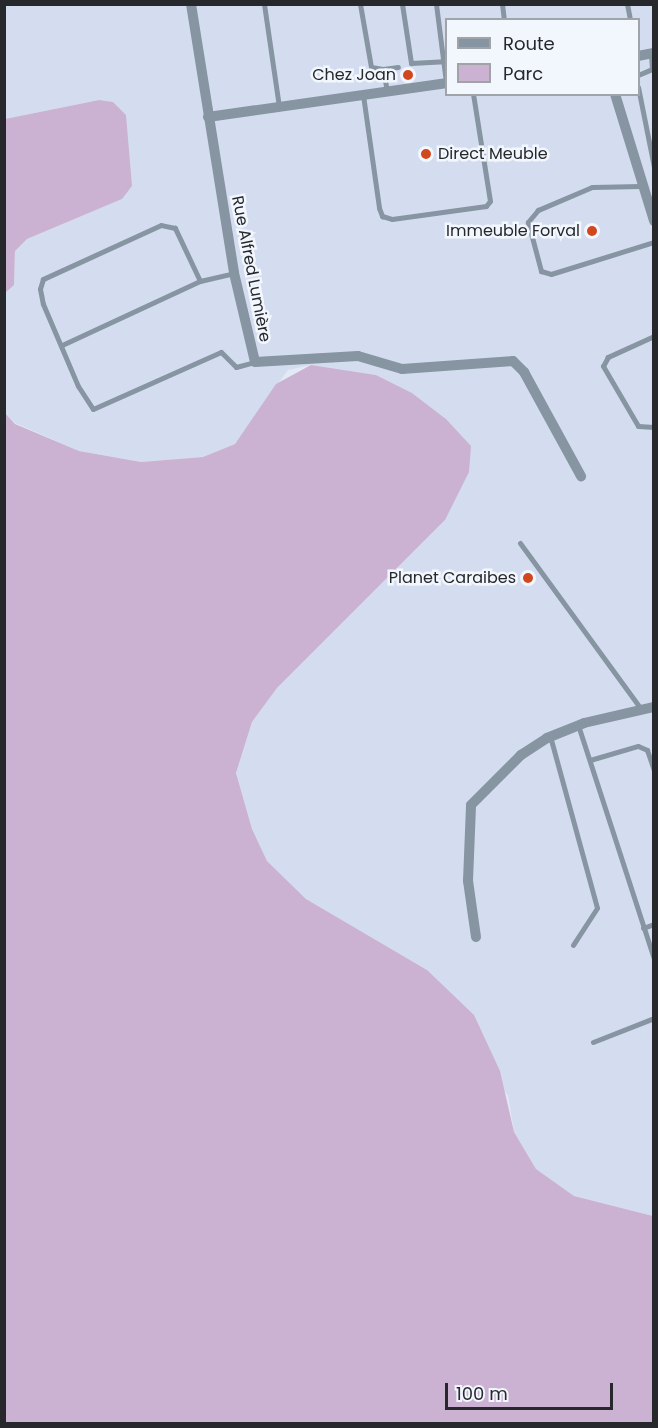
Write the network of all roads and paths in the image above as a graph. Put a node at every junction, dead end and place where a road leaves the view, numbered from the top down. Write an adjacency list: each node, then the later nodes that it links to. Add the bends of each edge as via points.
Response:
1 (191, 4): 19 (street, Rue Alfred Lumière)
2 (264, 4): 18 (lane)
3 (360, 4): 10 (lane, via 370,67)
4 (402, 4): 7 (lane, via 411,63)
5 (436, 4): 7 (lane)
6 (652, 53): 11 (lane)
7 (444, 61): 9 (lane)
8 (398, 68): 10 (lane)
9 (445, 68)
10 (383, 69): 13 (lane)
11 (653, 69)
12 (445, 82): 13 (street)
13 (387, 92): 15 (street)
14 (640, 92): 20 (lane)
15 (363, 95): 16 (lane, via 378,208 382,216 392,219 486,206 490,201); 18 (street)
16 (473, 96)
17 (616, 96): 21 (street)
18 (279, 107): 19 (street)
19 (208, 117): 24 (street, Rue Alfred Lumière)
20 (654, 167)
21 (641, 186): 22 (street); 23 (lane, via 592,187 545,206 528,222 541,271 551,274)
22 (654, 221)
23 (654, 242)
24 (234, 273): 25 (lane); 28 (street, Rue Alfred Lumière)
25 (200, 281): 27 (lane); 27 (lane, via 175,228 161,225 44,279 40,289 43,304)
26 (654, 336): 29 (lane, via 608,357 603,366 638,426)
27 (62, 345): 28 (lane, via 78,386 93,409 221,352 236,367)
28 (255, 362): 30 (street, Rue Alfred Lumière, via 358,356 402,369 513,361 524,372)
29 (654, 426)
30 (580, 476)
31 (520, 543): 33 (lane)
32 (654, 707): 33 (street)
33 (642, 710): 34 (street)
34 (578, 725): 35 (street); 36 (lane)
35 (550, 736): 40 (street, via 521,755 471,805 468,881); 41 (lane, via 597,908)
36 (590, 760): 37 (lane, via 638,746 647,750); 39 (lane)
37 (654, 770)
38 (654, 924): 39 (lane)
39 (643, 928): 42 (lane)
40 (476, 937)
41 (573, 945)
42 (654, 959)
43 (654, 1018): 44 (lane)
44 (593, 1042)

